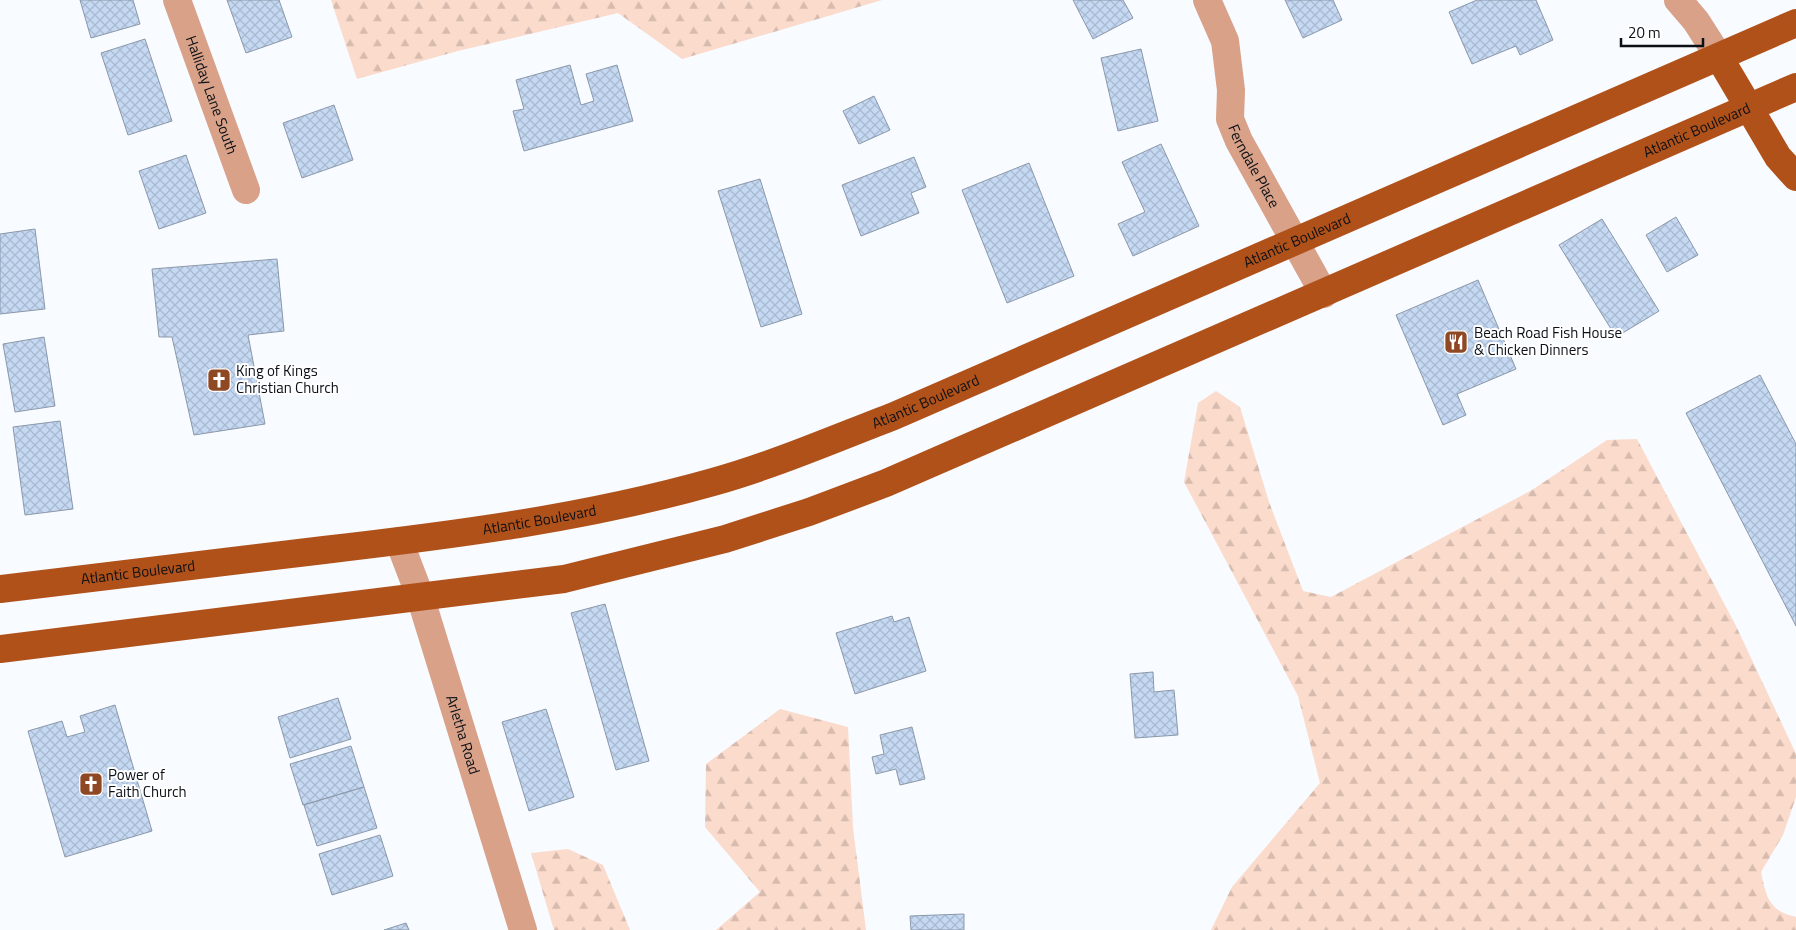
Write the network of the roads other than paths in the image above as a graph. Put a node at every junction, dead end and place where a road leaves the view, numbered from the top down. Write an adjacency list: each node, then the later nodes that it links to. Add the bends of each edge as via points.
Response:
1 (177, 0): 9 (street, Halliday Lane South)
2 (1207, 0): 10 (street, Ferndale Place, via 1225,41 1231,90 1230,119)
3 (1678, 0): 5 (street)
4 (1796, 23): 5 (main road, Atlantic Boulevard)
5 (1719, 57): 7 (main road); 10 (main road, Atlantic Boulevard)
6 (1796, 87): 7 (main road, Atlantic Boulevard)
7 (1748, 108): 8 (main road, via 1778,157); 11 (main road, Atlantic Boulevard)
8 (1796, 177)
9 (246, 190)
10 (1294, 241): 11 (street, Ferndale Place); 12 (main road, Atlantic Boulevard, via 894,416 788,457 713,482 610,507)
11 (1324, 294): 14 (main road, Atlantic Boulevard, via 886,483 809,512 716,542 564,579)
12 (399, 541): 13 (main road, Atlantic Boulevard); 14 (street, Arletha Road)
13 (0, 589)
14 (420, 596): 15 (main road, Atlantic Boulevard); 16 (street, Arletha Road)
15 (0, 649)
16 (523, 930)

